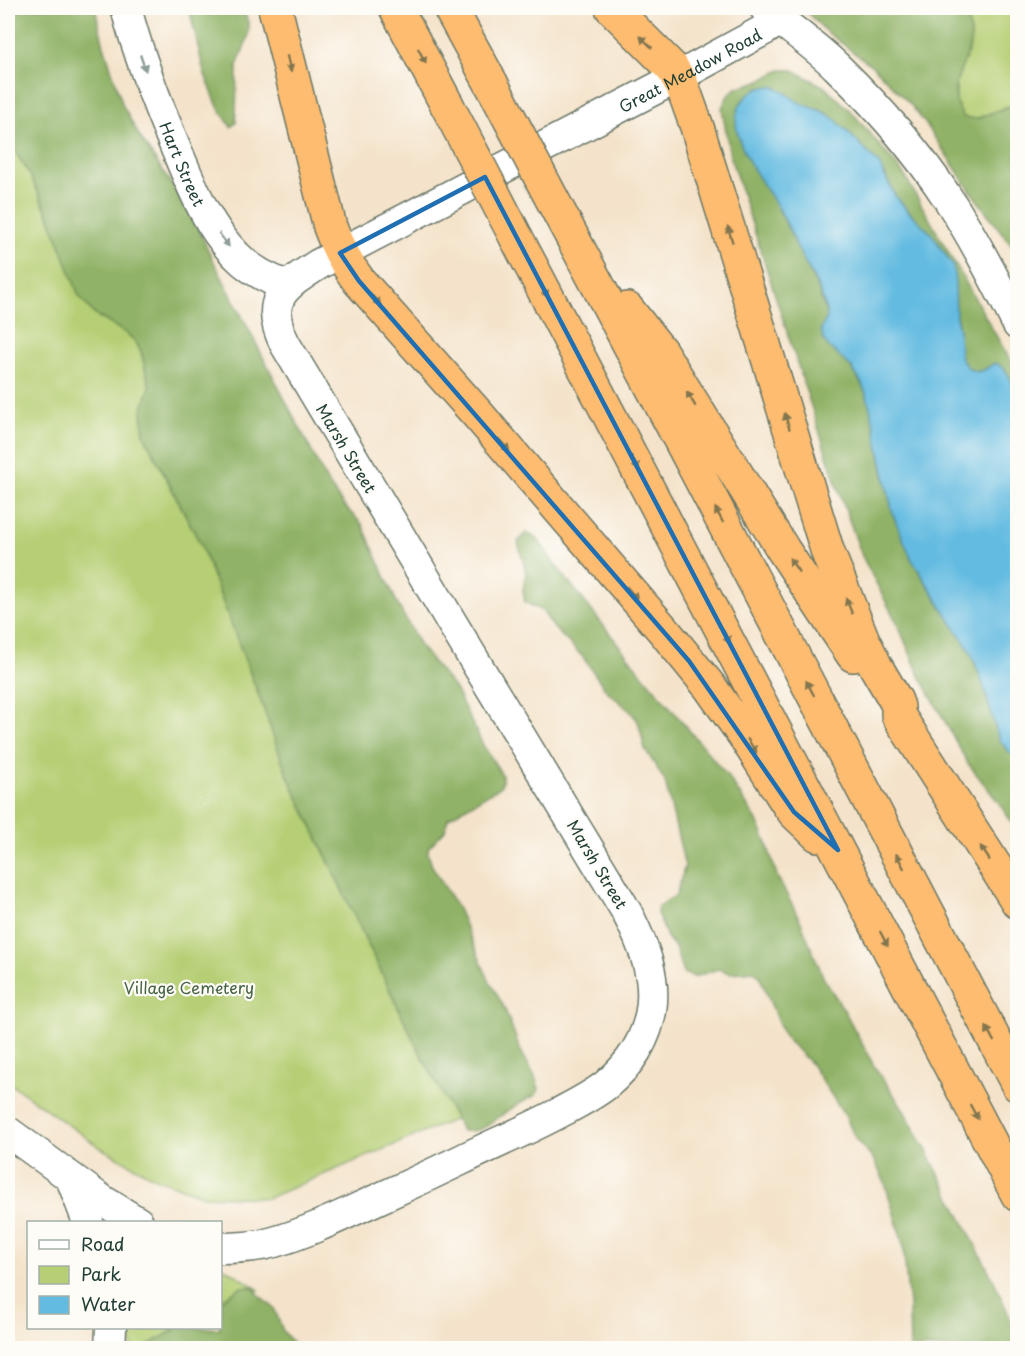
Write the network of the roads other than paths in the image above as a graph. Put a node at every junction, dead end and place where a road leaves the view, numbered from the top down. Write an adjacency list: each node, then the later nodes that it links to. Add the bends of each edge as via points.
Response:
1 (126, 8): 10 (street, Hart Street, one-way to 10, via 158,104 213,225 243,262)
2 (275, 8): 8 (highway, one-way to 8)
3 (396, 8): 13 (highway, one-way to 13, bridge)
4 (450, 8): 9 (highway, bridge)
5 (612, 8): 7 (highway, one-way to 5)
6 (772, 14): 7 (street, Great Meadow Road, via 766,29); 11 (street, Great Meadow Road, via 851,81 923,162 971,237)
7 (678, 77): 8 (street, Great Meadow Road); 12 (highway, one-way to 7, via 896,701 862,638 828,552 697,127)
8 (340, 253): 10 (street, Great Meadow Road); 13 (highway, one-way to 13, via 359,281 677,646 744,735 794,812)
9 (594, 278): 12 (highway, one-way to 9, via 890,713 883,704 661,352 612,293); 15 (highway, one-way to 9)
10 (287, 286): 21 (street, Marsh Street, via 277,302 276,316 285,344 625,909 650,966 652,996 647,1026 626,1066 580,1102 303,1232 261,1245)
11 (1017, 325)
12 (898, 715): 14 (highway, one-way to 12)
13 (838, 850): 18 (highway, one-way to 18)
14 (1017, 902)
15 (1017, 1086)
16 (8, 1132): 17 (street)
17 (71, 1178): 19 (street); 20 (street)
18 (1017, 1195)
19 (88, 1221)
20 (132, 1221)
21 (222, 1248)
22 (111, 1329): 23 (street)
23 (110, 1348)

